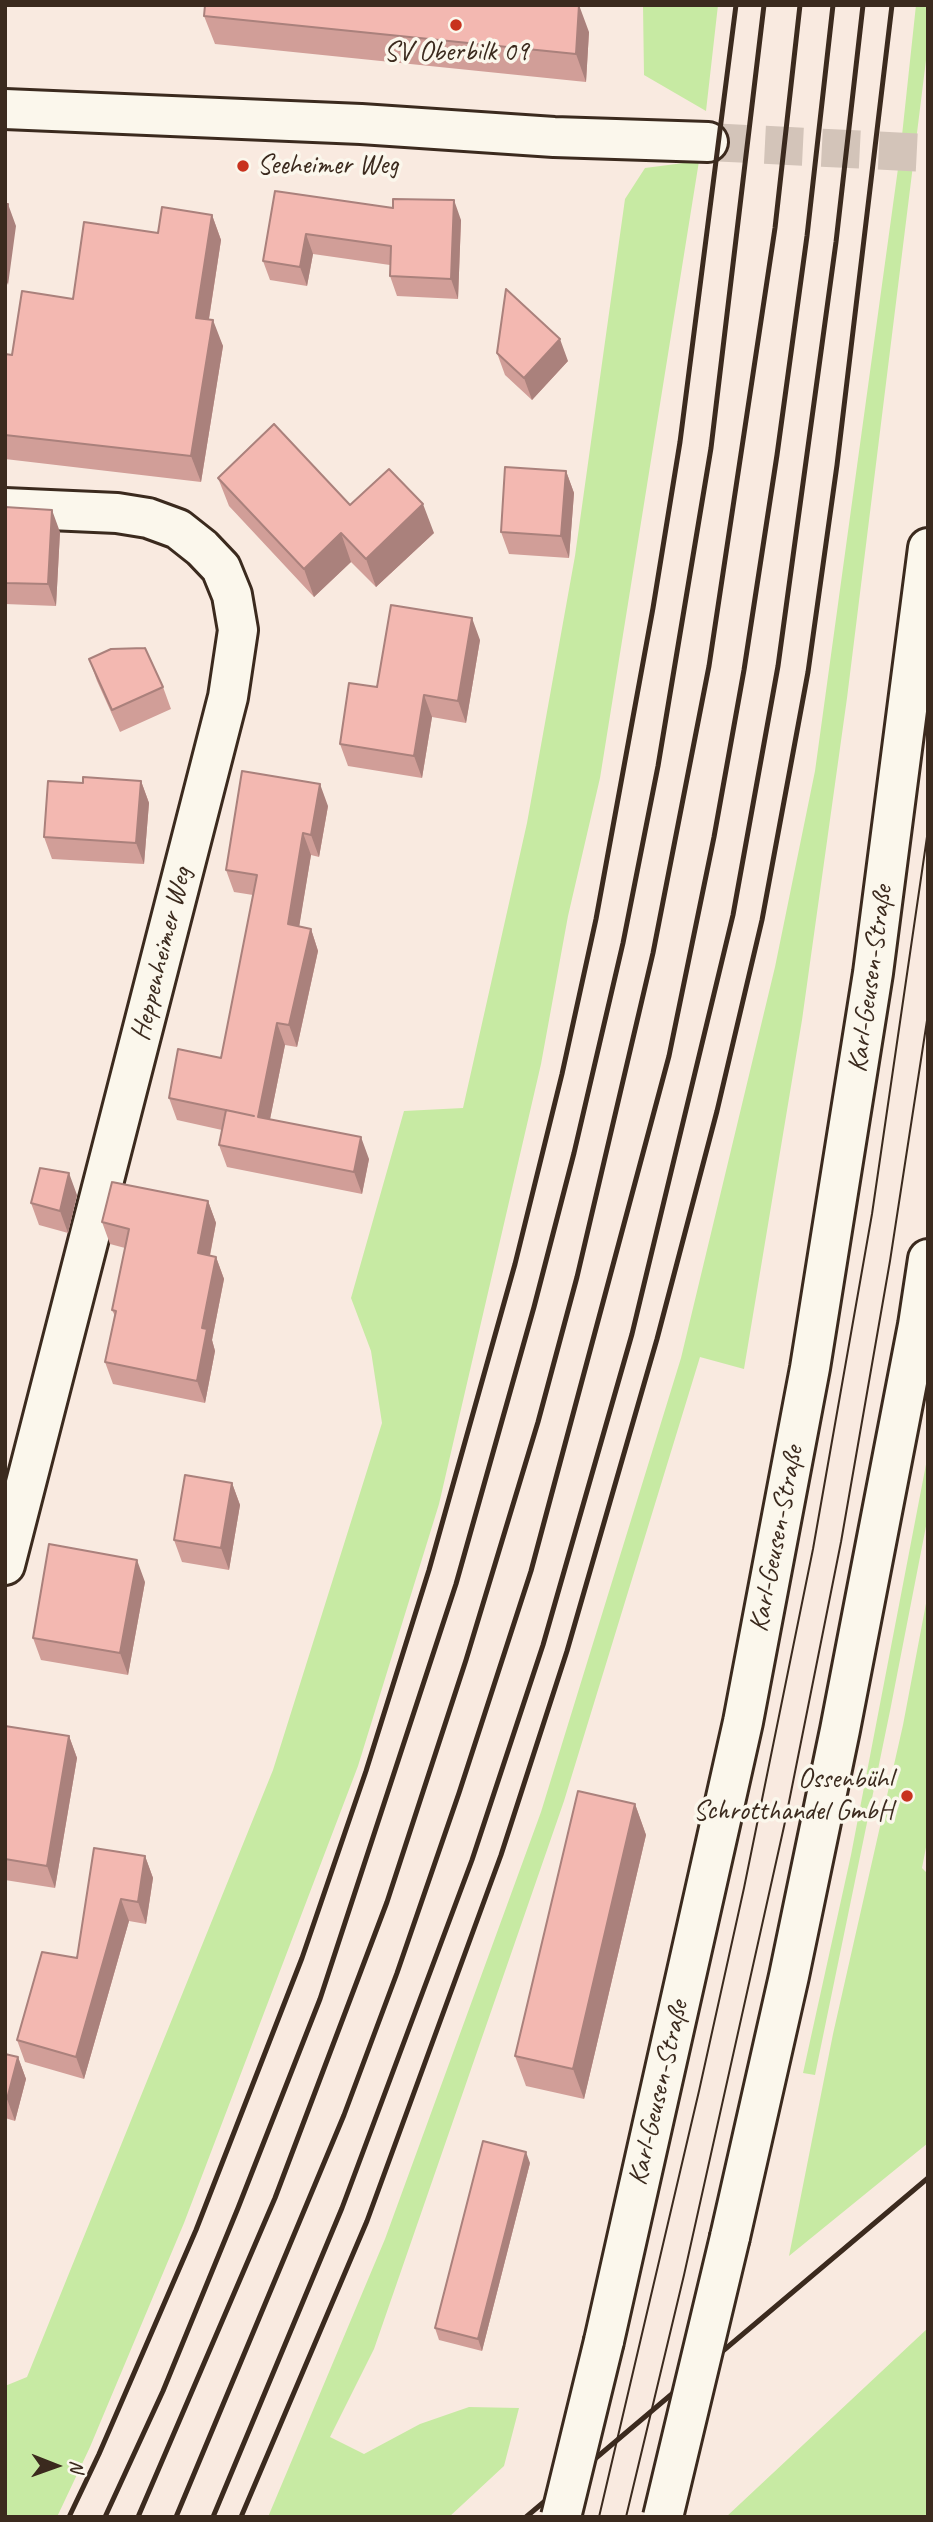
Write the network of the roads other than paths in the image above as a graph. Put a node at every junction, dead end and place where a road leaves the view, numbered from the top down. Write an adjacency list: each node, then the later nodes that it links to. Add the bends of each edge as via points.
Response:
1 (5, 109): 2 (main road)
2 (708, 142)
3 (5, 508): 6 (main road, Heppenheimer Weg, via 117,513 178,529 221,568 238,630 228,697)
4 (928, 548): 7 (main road, Karl-Geusen-Straße, bridge, via 873,973 810,1368 743,1722)
5 (928, 1259): 8 (main road, bridge, via 841,1730 730,2237)
6 (5, 1565)
7 (561, 2517)
8 (663, 2517)

